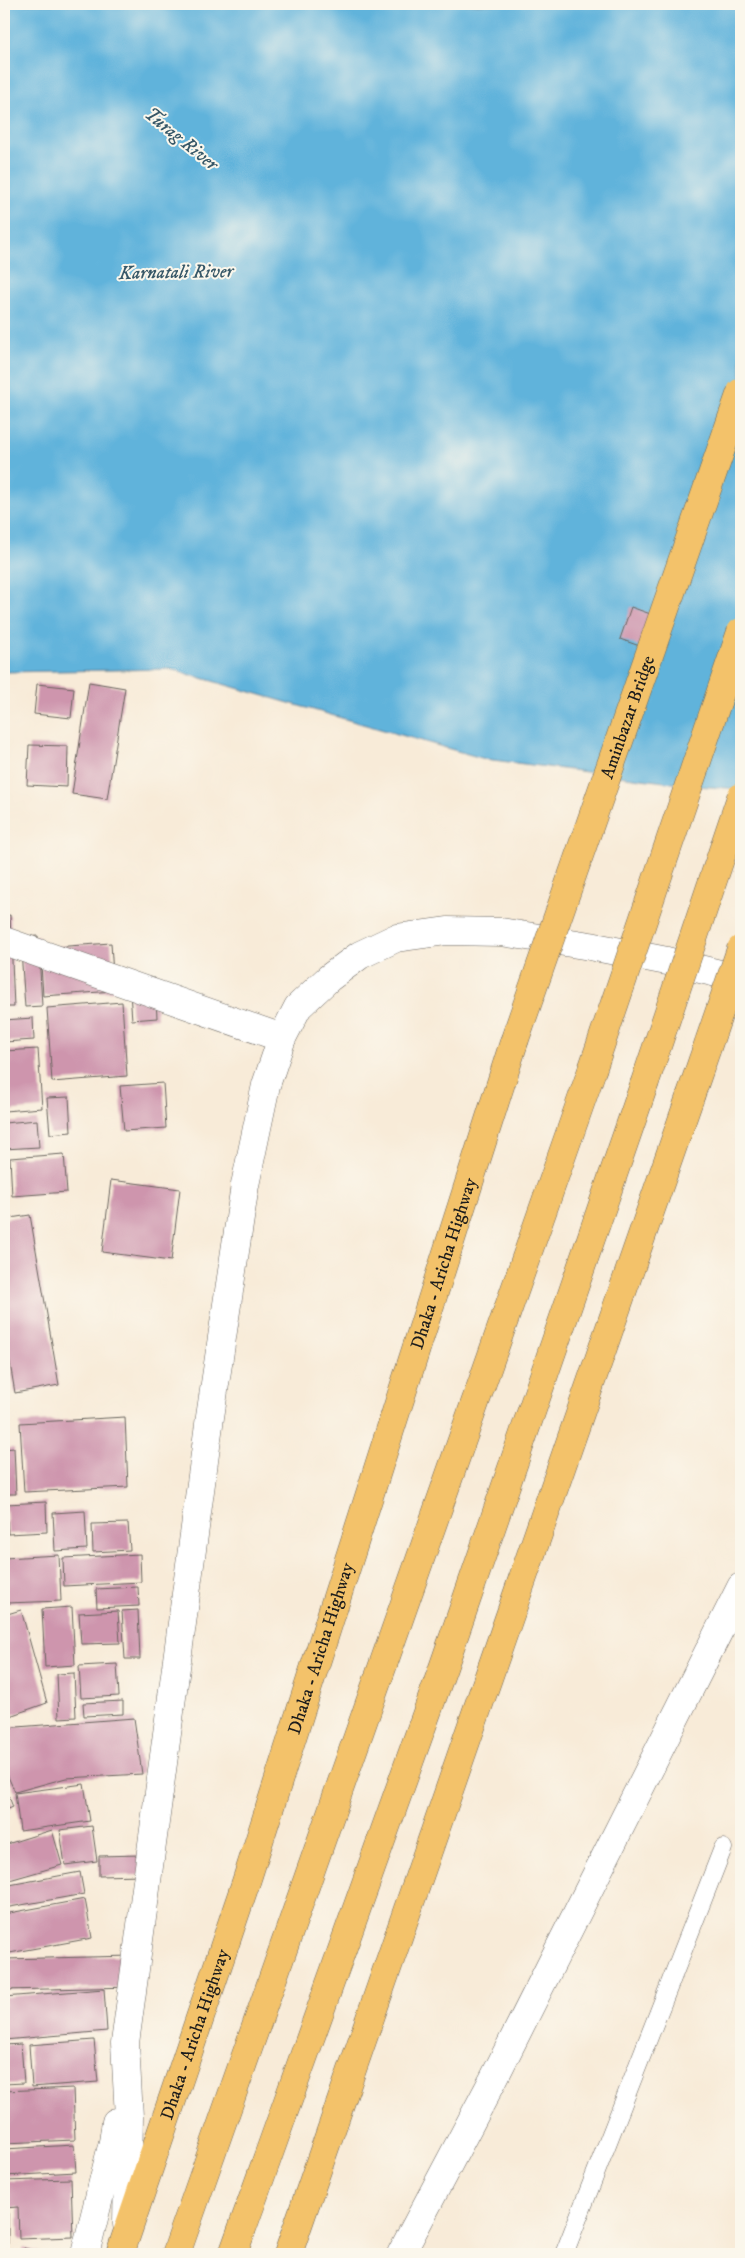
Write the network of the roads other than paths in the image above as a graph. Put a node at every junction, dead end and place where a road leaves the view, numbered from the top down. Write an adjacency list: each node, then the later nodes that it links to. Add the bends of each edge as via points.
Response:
1 (741, 392): 8 (highway, Aminbazar Bridge, bridge)
2 (741, 632): 14 (highway, bridge, via 592,1070)
3 (741, 797): 15 (highway, bridge, via 444,1665)
4 (4, 941): 7 (street)
5 (741, 949): 16 (highway, bridge)
6 (741, 979): 7 (street, via 668,961 500,932 448,931 405,936 360,955 329,978 298,1007)
7 (282, 1038): 11 (street, via 266,1085 245,1185)
8 (514, 1042): 12 (highway, Dhaka - Aricha Highway, via 246,1882)
9 (741, 1587): 17 (street, via 493,2080)
10 (723, 1848): 18 (lane)
11 (125, 2043): 12 (street, via 129,2117); 13 (street, via 113,2142)
12 (124, 2244)
13 (85, 2254)
14 (176, 2254)
15 (233, 2254)
16 (288, 2254)
17 (401, 2254)
18 (564, 2254)

